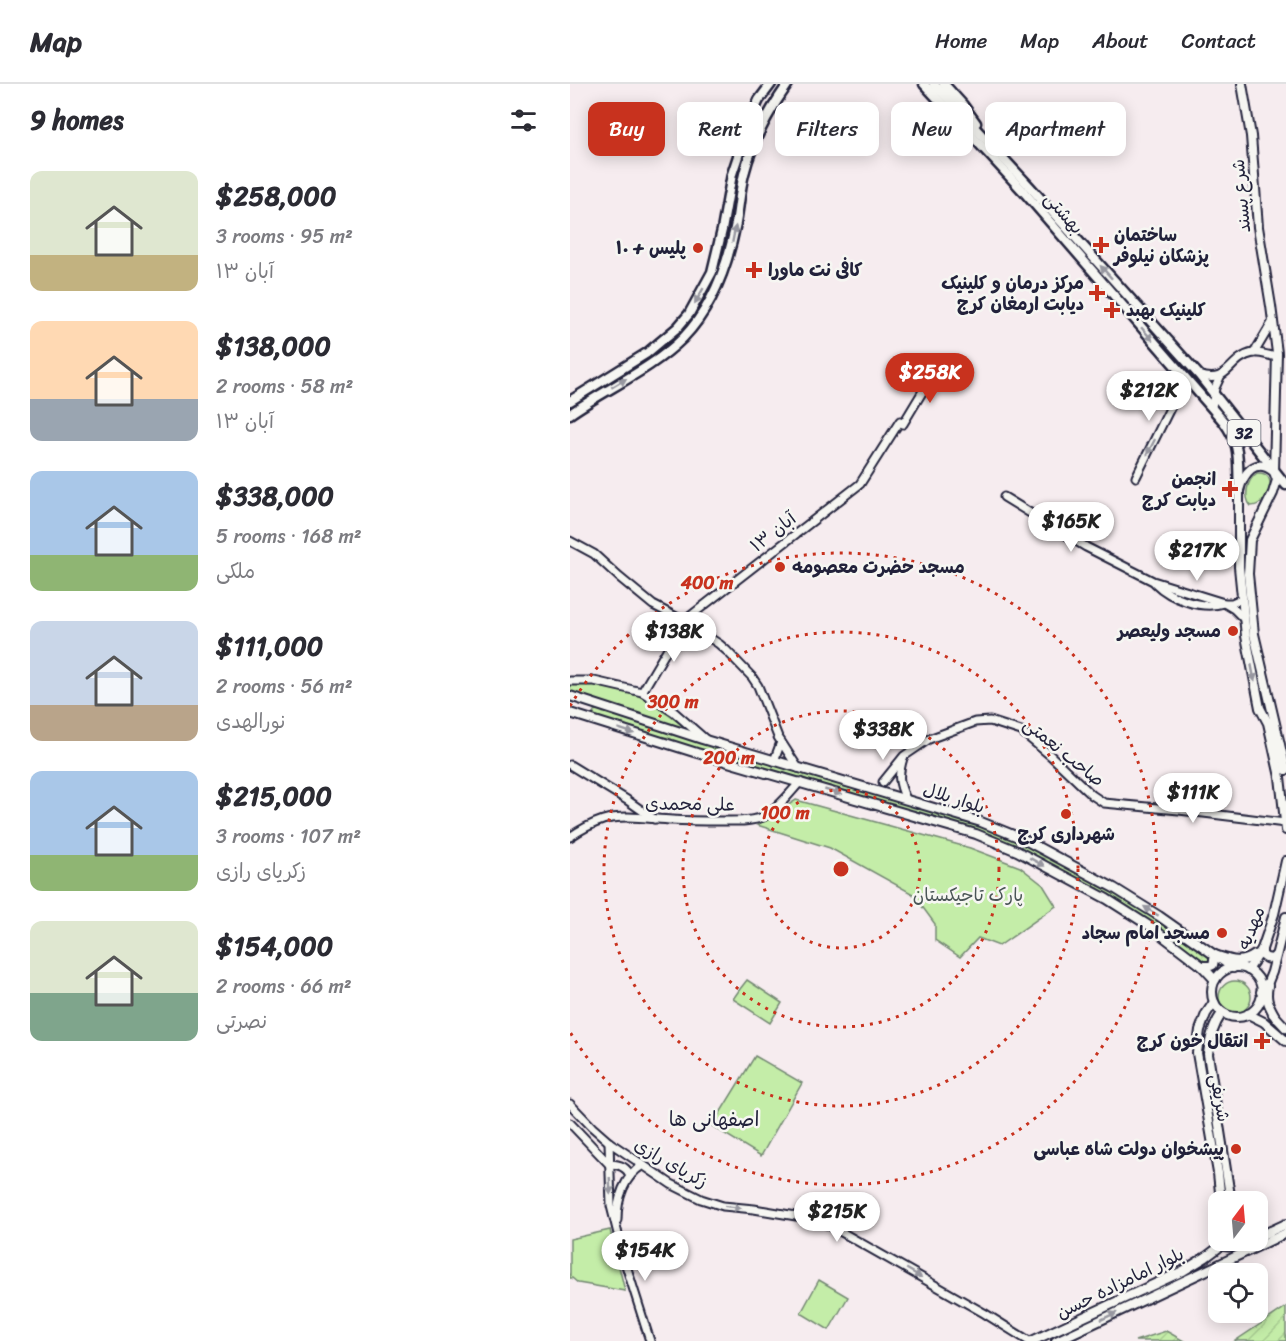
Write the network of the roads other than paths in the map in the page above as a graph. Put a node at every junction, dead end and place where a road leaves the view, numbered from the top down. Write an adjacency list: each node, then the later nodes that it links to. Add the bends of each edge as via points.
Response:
1 (772, 84): 8 (main road, via 771,96); 9 (main road)
2 (788, 84): 8 (main road)
3 (917, 84): 13 (main road, via 958,129)
4 (924, 84): 13 (main road, بهشتى / 32)
5 (934, 84): 13 (main road, بهشتى / 32)
6 (944, 84): 13 (main road, via 963,105)
7 (1242, 84): 14 (main road, شرع پسند)
8 (780, 95): 11 (main road)
9 (758, 102)
10 (763, 113): 11 (main road)
11 (766, 120): 24 (main road, one-way to 11, via 655,361 683,337 711,299 731,246 744,174)
12 (738, 156): 22 (main road, one-way to 22, via 712,272 689,314 647,353)
13 (1000, 162): 18 (main road, بهشتى / 32, one-way to 13, via 1030,187); 20 (main road, بهشتى / 32, one-way to 20)
14 (1273, 321): 15 (street); 16 (main road, شرع پسند)
15 (1254, 353): 16 (street); 19 (street, via 1236,362)
16 (1277, 357): 26 (main road, شرع پسند)
17 (935, 371): 33 (street, ۱۳ آبان, via 860,483)
18 (1198, 375): 19 (street); 21 (main road, بهشتى / 32)
19 (1220, 377): 21 (street)
20 (1185, 378): 23 (main road, بهشتى / 32); 25 (street, one-way to 25)
21 (1214, 394): 23 (street); 26 (main road, بهشتى / 32)
22 (570, 401)
23 (1212, 408): 27 (main road, بهشتى / 32, via 1231,432 1237,447)
24 (570, 414)
25 (1136, 477)
26 (1281, 479): 27 (main road, 32, via 1264,466 1253,468); 48 (main road, via 1251,538 1248,574 1254,634)
27 (1239, 490): 30 (main road)
28 (1004, 497): 31 (street, via 1100,555 1153,581 1162,590 1190,602)
29 (570, 541): 33 (street, via 594,554 652,605)
30 (1241, 599): 31 (street); 32 (main road)
31 (1224, 603): 32 (street)
32 (1244, 619): 55 (main road, one-way to 55, via 1260,708 1268,723 1280,777)
33 (684, 621): 37 (street, ۱۳ آبان); 43 (street, via 719,644 752,677)
34 (570, 676): 36 (street)
35 (570, 681): 36 (street)
36 (594, 681): 37 (street)
37 (642, 692): 42 (street, via 674,712)
38 (570, 696): 39 (main road, بلوار بلال)
39 (596, 704): 41 (main road, via 589,712); 42 (main road, بلوار بلال)
40 (570, 713): 41 (main road, بلوار بلال)
41 (591, 720): 49 (main road, بلوار بلال, one-way to 49)
42 (708, 741): 45 (main road, بلوار بلال)
43 (781, 742): 45 (street); 47 (street)
44 (904, 756): 50 (street); 52 (street, via 899,774); 55 (street, صاحب نعمتی, via 929,739 970,723 990,722 1021,731 1104,803)
45 (774, 761): 47 (main road, بلوار بلال)
46 (570, 765): 54 (street)
47 (798, 768): 51 (main road, بلوار بلال)
48 (1286, 770)
49 (800, 782): 53 (main road, بلوار بلال, one-way to 53); 54 (street, علی محمدی, via 762,817 725,821)
50 (883, 782)
51 (873, 789): 52 (main road, بلوار بلال); 53 (main road, via 875,798)
52 (906, 799): 61 (main road, بلوار بلال, one-way to 52, via 1114,888 1023,839)
53 (870, 803): 63 (main road, بلوار بلال, one-way to 63, via 1017,850 1151,927)
54 (654, 819): 57 (street, علی محمدی, via 604,820)
55 (1285, 823): 56 (main road)
56 (1286, 830)
57 (570, 837)
58 (1286, 861): 60 (main road, مهدیه)
59 (1286, 917): 62 (main road, مهدیه)
60 (1261, 951): 61 (main road, via 1245,961); 62 (main road, via 1266,958); 65 (main road, مهدیه)
61 (1215, 955): 63 (main road, via 1213,965); 64 (main road, بلوار بلال)
62 (1276, 955): 67 (main road, مهدیه)
63 (1202, 966): 66 (main road, بلوار بلال)
64 (1233, 968): 65 (main road); 66 (main road)
65 (1248, 970): 68 (main road, via 1258,979)
66 (1215, 980): 69 (main road)
67 (1268, 982): 68 (main road, مهدیه); 72 (main road, via 1267,1002)
68 (1261, 996): 71 (main road); 72 (main road)
69 (1214, 1002): 70 (main road); 81 (main road, شریفی, via 1200,1030 1197,1053)
70 (1222, 1012): 71 (main road, via 1235,1017); 82 (main road, شریفی, via 1210,1038 1208,1054)
71 (1248, 1014): 74 (main road)
72 (1276, 1018): 73 (main road)
73 (1286, 1028)
74 (1286, 1041)
75 (570, 1104): 77 (street, زکریای رازی)
76 (570, 1124): 78 (street, زکریای رازی)
77 (609, 1142): 78 (street); 79 (street, زکریای رازی)
78 (609, 1164): 80 (street, زکریای رازی, via 625,1167); 84 (street, one-way to 84, via 611,1206)
79 (643, 1165): 80 (street); 93 (street, زکریای رازی, one-way to 93, via 672,1184 723,1206 808,1218 829,1225)
80 (630, 1176): 84 (street, via 617,1206)
81 (1220, 1191)
82 (1230, 1191)
83 (1286, 1224): 85 (main road)
84 (618, 1230): 92 (street)
85 (1268, 1233)
86 (1286, 1233): 90 (main road, بلوار امامزاده حسن)
87 (1212, 1251): 93 (main road, بلوار امامزاده حسن, via 1183,1271)
88 (1225, 1251): 91 (main road)
89 (1238, 1251): 90 (main road)
90 (1233, 1258): 91 (main road, بلوار امامزاده حسن)
91 (1224, 1262): 94 (main road, بلوار امامزاده حسن, one-way to 91)
92 (650, 1341)
93 (1031, 1341)
94 (1056, 1341)

